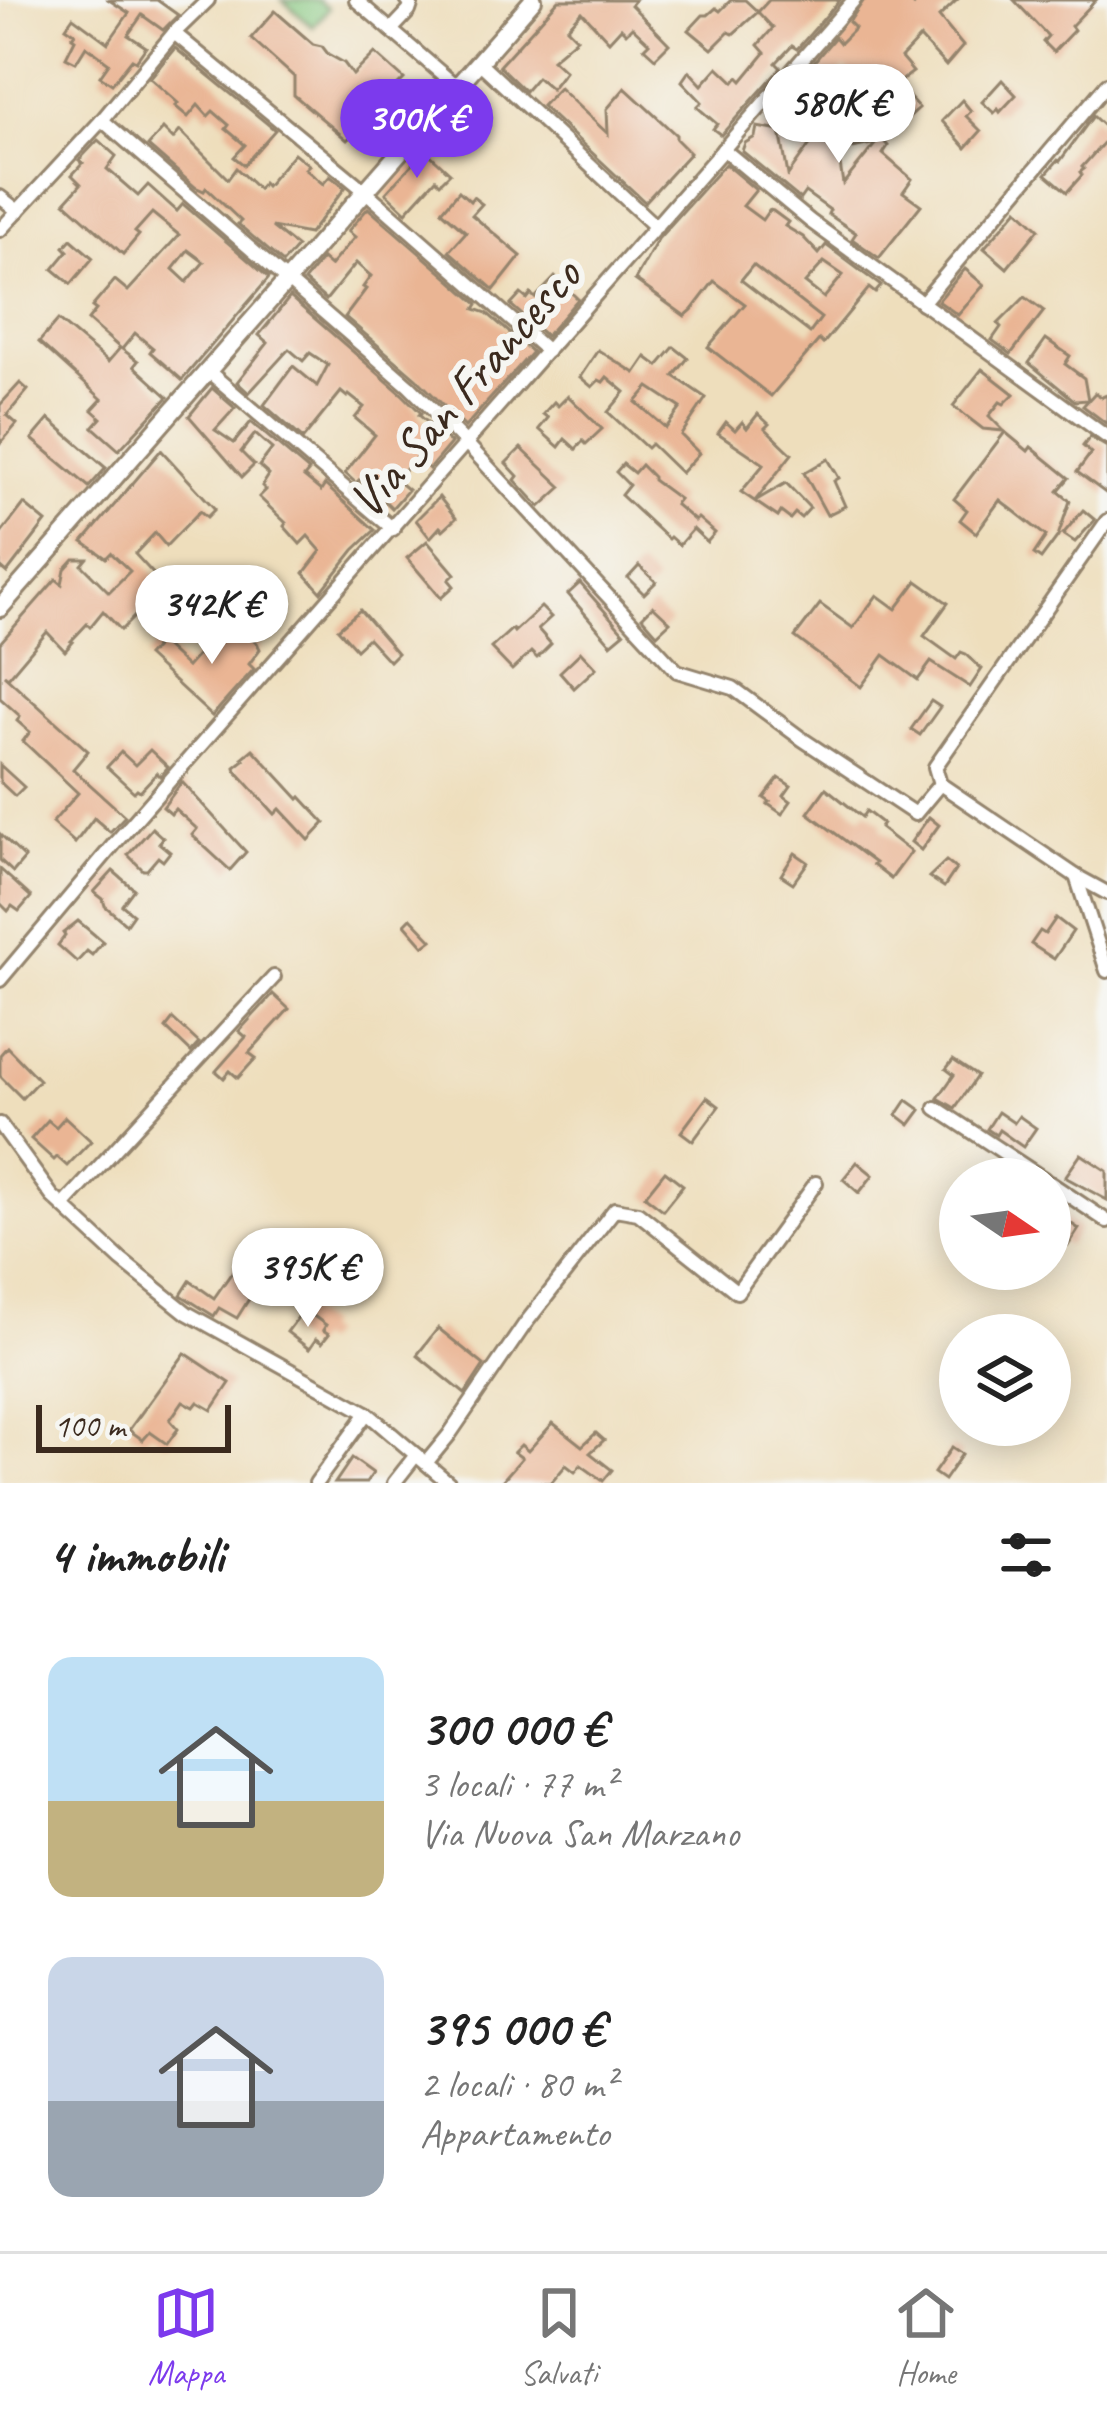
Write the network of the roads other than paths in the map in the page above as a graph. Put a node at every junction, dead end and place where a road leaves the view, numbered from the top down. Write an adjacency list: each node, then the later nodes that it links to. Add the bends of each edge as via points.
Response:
1 (208, 0): 7 (street)
2 (356, 0): 6 (street)
3 (407, 0): 6 (street, via 409,11)
4 (532, 0): 8 (main road)
5 (854, 0): 12 (street)
6 (391, 30): 10 (street)
7 (174, 33): 11 (street); 13 (street)
8 (478, 61): 10 (main road); 16 (street)
9 (1107, 84): 19 (street)
10 (456, 86): 13 (main road)
11 (102, 120): 15 (street); 18 (street)
12 (723, 149): 16 (street, Via San Francesco); 19 (street)
13 (365, 191): 18 (main road); 20 (street)
14 (0, 197): 15 (street)
15 (18, 211): 17 (street)
16 (656, 227): 20 (street, Via San Francesco)
17 (0, 230)
18 (287, 280): 21 (main road); 23 (street)
19 (922, 303): 22 (street)
20 (547, 351): 23 (street, Via San Francesco)
21 (208, 371): 25 (street); 26 (main road)
22 (1107, 437)
23 (466, 443): 25 (street, Via San Francesco); 27 (street, via 677,671 734,688 915,814)
24 (1107, 521): 27 (street, via 935,767)
25 (392, 529): 32 (street, Via San Francesco)
26 (0, 608)
27 (940, 784): 28 (street)
28 (1076, 876): 29 (street); 30 (street)
29 (1107, 893)
30 (1107, 971)
31 (274, 977): 38 (street)
32 (0, 980)
33 (937, 1108): 35 (street)
34 (0, 1124): 38 (street)
35 (1012, 1158)
36 (816, 1184): 41 (street, via 737,1292 638,1213 615,1209 448,1436)
37 (1071, 1197): 39 (street)
38 (63, 1206): 40 (street, via 187,1313)
39 (1107, 1221)
40 (367, 1413): 41 (street); 42 (street)
41 (421, 1459): 43 (street); 44 (street)
42 (316, 1483)
43 (394, 1483)
44 (448, 1483)

